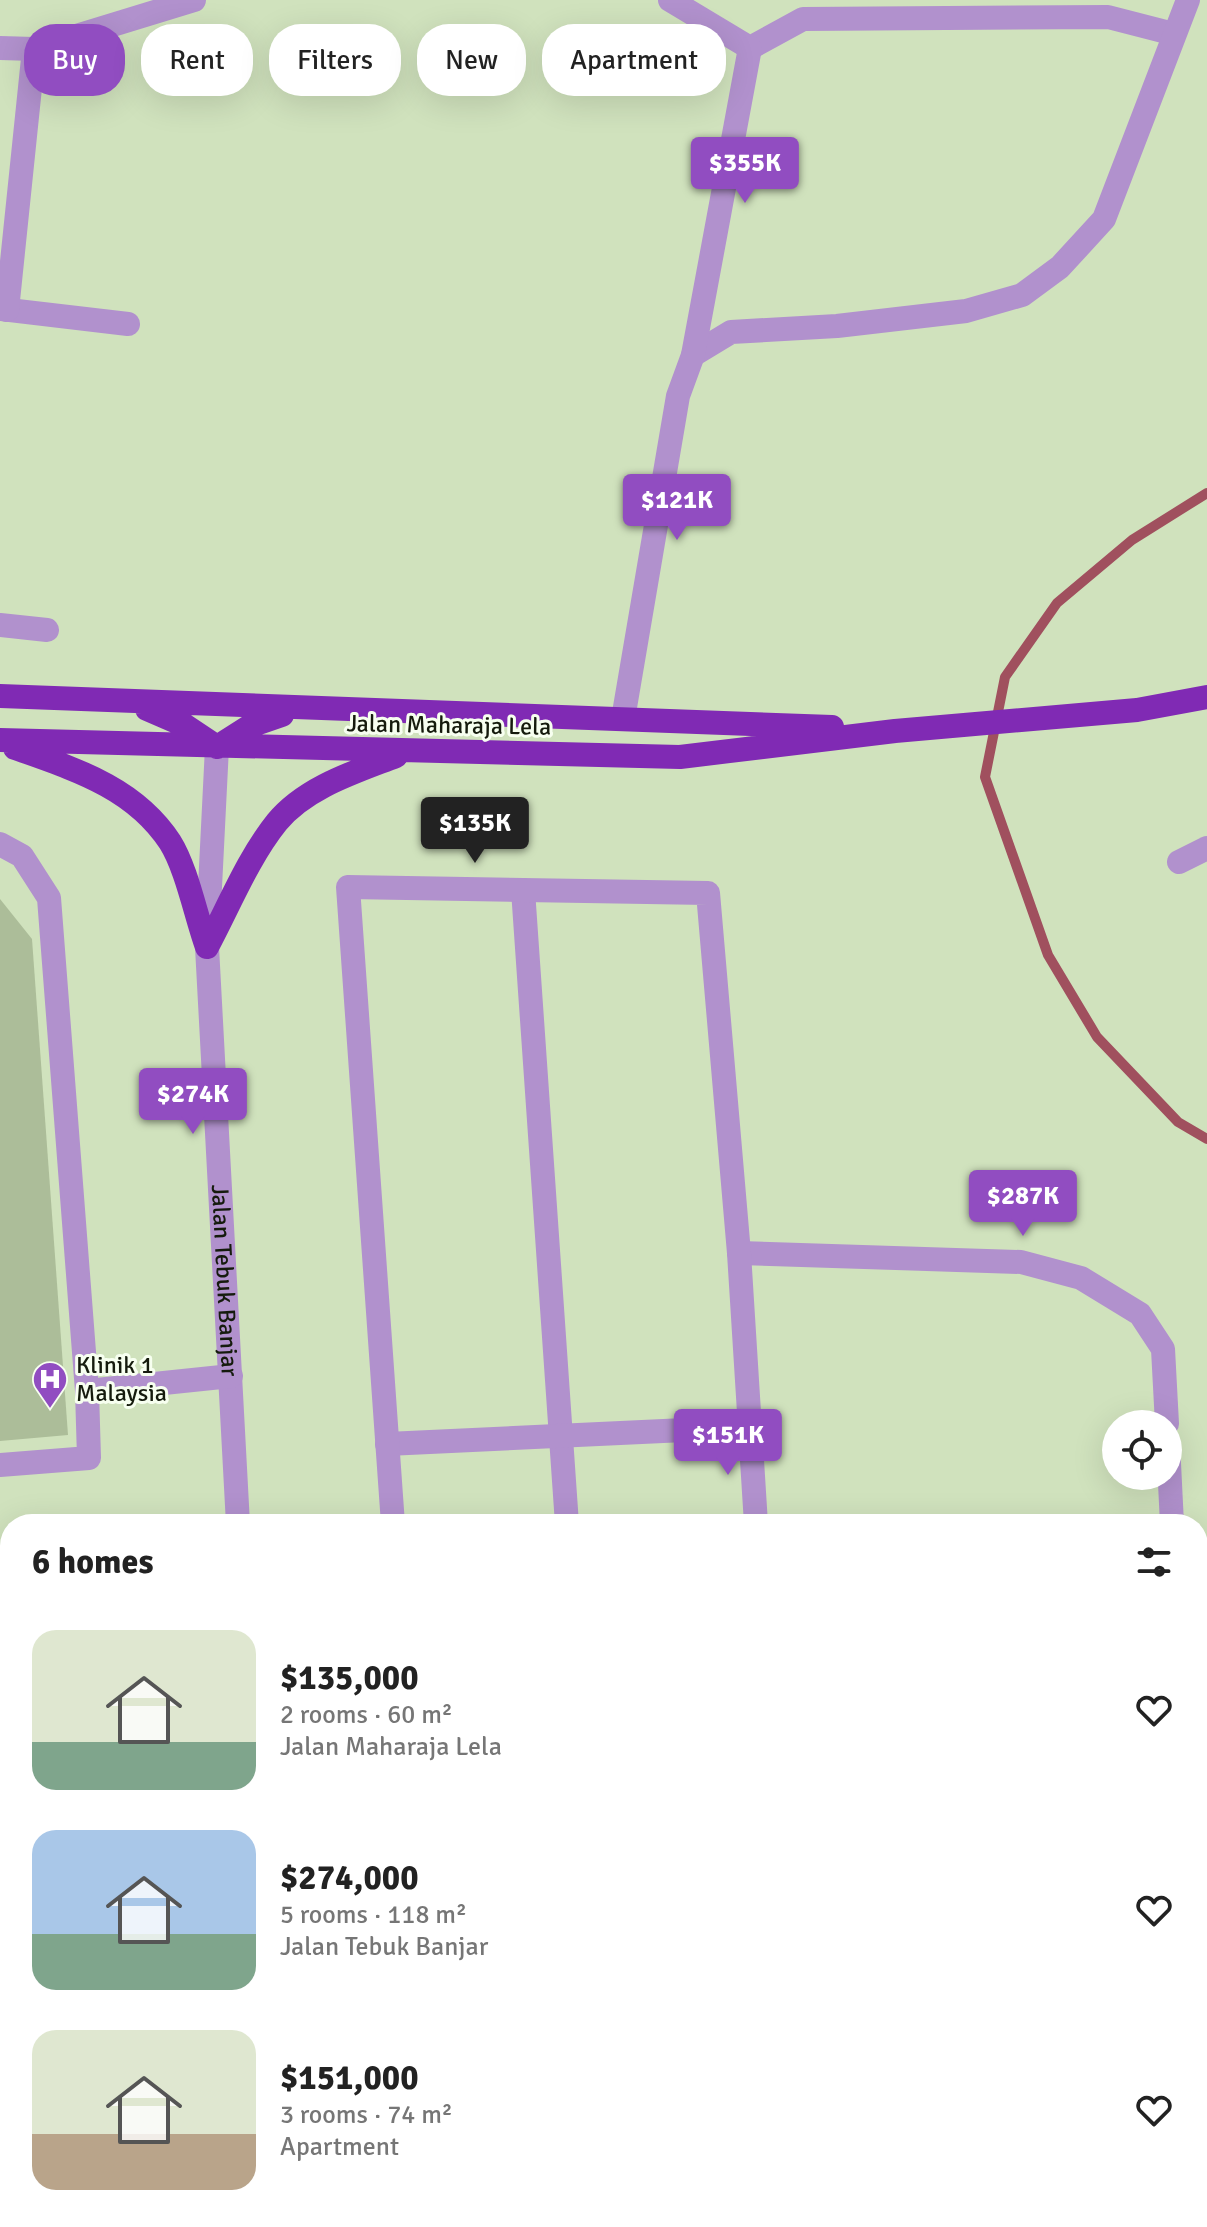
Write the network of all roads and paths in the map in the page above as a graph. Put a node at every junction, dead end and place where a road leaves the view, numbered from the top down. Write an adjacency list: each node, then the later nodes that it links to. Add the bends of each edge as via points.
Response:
1 (194, 0): 4 (street)
2 (670, 0): 7 (street)
3 (1188, 0): 5 (street)
4 (116, 24)
5 (1174, 34): 7 (street, via 1108,17 803,19); 12 (street, via 1104,219 1060,267 1022,295 966,311 731,332)
6 (0, 48): 8 (street)
7 (750, 48): 12 (street)
8 (24, 49)
9 (29, 96): 10 (street)
10 (4, 310): 11 (street)
11 (128, 324)
12 (693, 355): 19 (street, via 678,396)
13 (0, 625): 14 (street)
14 (47, 630)
15 (0, 696): 17 (highway, Jalan Maharaja Lela)
16 (1207, 697): 20 (highway, Jalan Maharaja Lela, via 1137,710)
17 (130, 703): 18 (highway, Jalan Maharaja Lela); 22 (highway, via 184,725)
18 (301, 710): 19 (highway, Jalan Maharaja Lela); 22 (highway, via 250,726)
19 (623, 719): 20 (highway, Jalan Maharaja Lela)
20 (895, 731): 23 (highway, Jalan Maharaja Lela, via 680,757)
21 (0, 741): 22 (highway, Jalan Maharaja Lela); 28 (highway, via 84,772 146,812 171,844)
22 (217, 747): 23 (highway, Jalan Maharaja Lela); 28 (street, Jalan Tebuk Banjar)
23 (405, 752): 28 (highway, via 338,778 278,821)
24 (0, 844): 31 (street, via 22,856 49,898)
25 (1207, 848): 26 (street)
26 (1179, 862)
27 (523, 890): 29 (street, via 708,893); 34 (street); 35 (street, via 348,887)
28 (207, 947): 30 (street, Jalan Tebuk Banjar)
29 (739, 1253): 32 (street, via 1021,1262 1081,1278 1140,1314 1163,1349); 33 (street)
30 (231, 1376): 31 (street); 38 (street, Jalan Tebuk Banjar)
31 (87, 1391): 36 (street, via 89,1458)
32 (1166, 1410)
33 (749, 1427): 34 (street); 41 (street)
34 (561, 1435): 35 (street); 40 (street)
35 (387, 1444): 39 (street)
36 (0, 1465)
37 (1170, 1490): 42 (street)
38 (238, 1514)
39 (392, 1514)
40 (566, 1514)
41 (755, 1514)
42 (1172, 1514)

